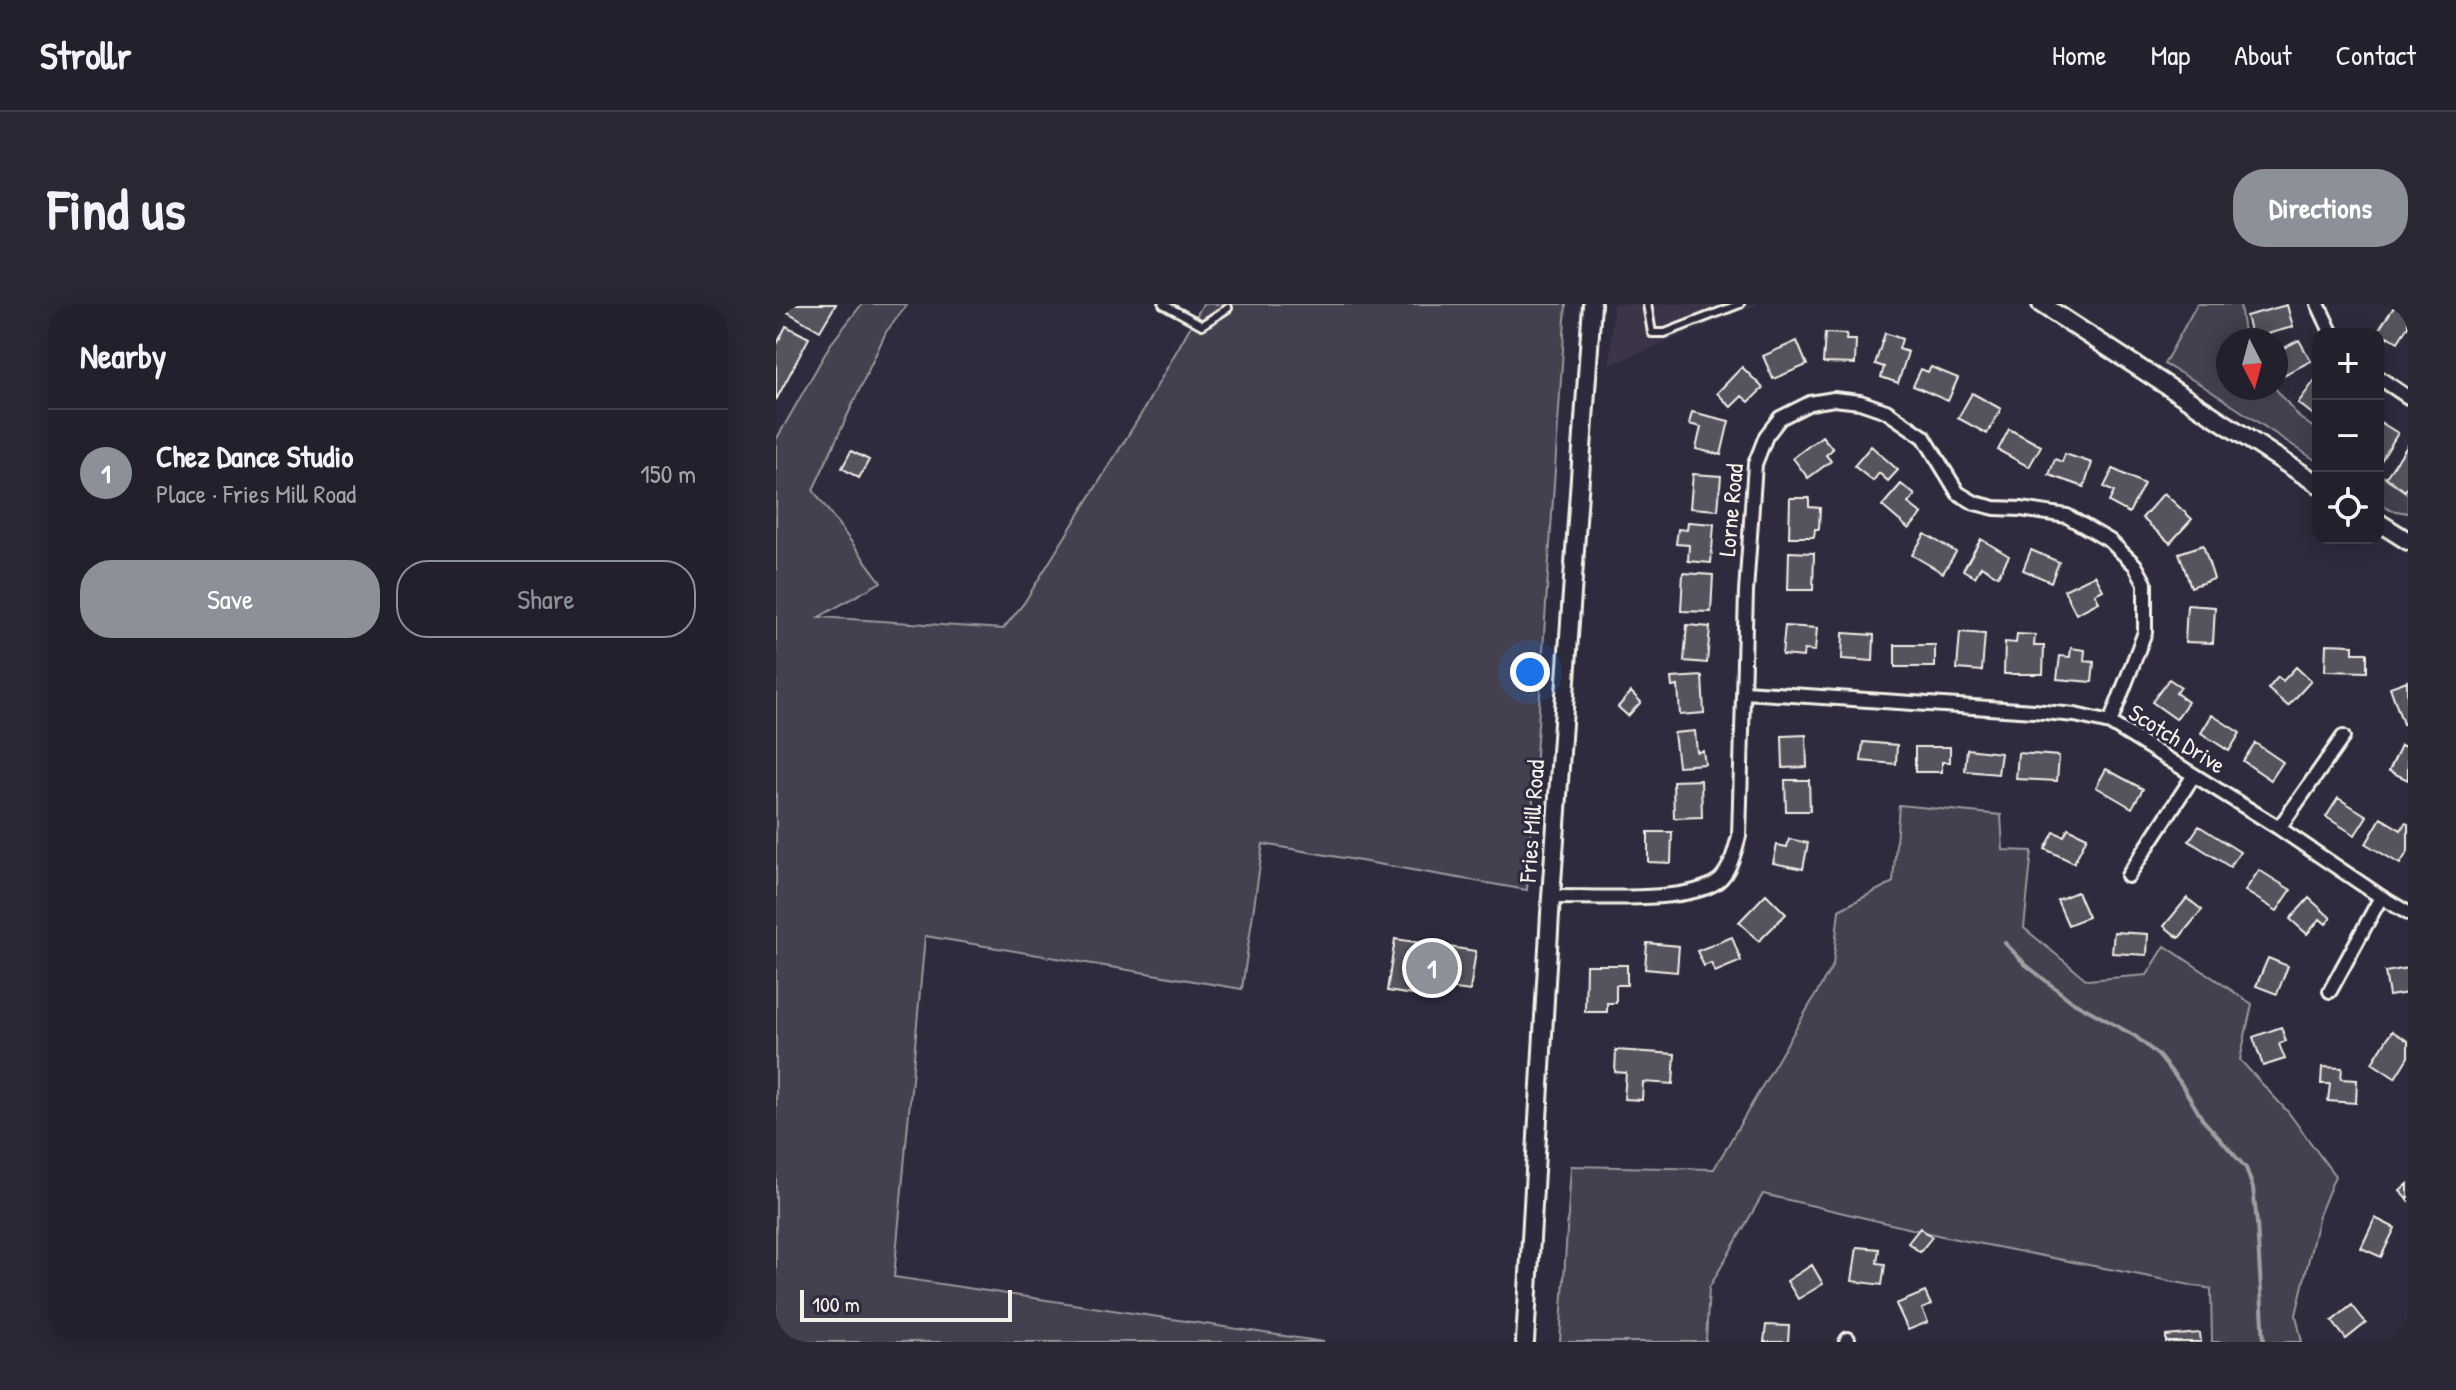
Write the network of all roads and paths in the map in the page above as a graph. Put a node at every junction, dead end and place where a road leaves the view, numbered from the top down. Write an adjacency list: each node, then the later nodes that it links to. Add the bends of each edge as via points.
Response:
1 (1163, 304): 7 (lane, via 1202,325)
2 (1592, 304): 20 (main road, Fries Mill Road)
3 (1647, 304): 4 (lane, via 1652,333 1665,333)
4 (1740, 304)
5 (2041, 304): 11 (main road)
6 (2318, 304): 8 (street)
7 (1228, 308)
8 (2329, 328)
9 (2384, 381): 10 (street)
10 (2408, 397)
11 (2312, 480)
12 (2384, 526): 13 (main road)
13 (2408, 541)
14 (1745, 692): 15 (street, Scotch Drive, via 2034,711); 15 (street, Lorne Road, via 1755,464 1780,418 1810,403 1834,399 1860,402 1907,422 1924,437 1958,493 1975,503 2067,516 2110,541 2135,565 2145,583 2145,632); 20 (street, Lorne Road, via 1739,836 1720,880 1672,897)
15 (2110, 723): 17 (street, Scotch Drive)
16 (2343, 737): 18 (street)
17 (2194, 775): 18 (street, Scotch Drive); 19 (street)
18 (2279, 828): 21 (street, Scotch Drive)
19 (2128, 876)
20 (1551, 897): 24 (main road, Fries Mill Road)
21 (2381, 897): 22 (street, Scotch Drive); 23 (street)
22 (2408, 913)
23 (2330, 991)
24 (1525, 1342)

